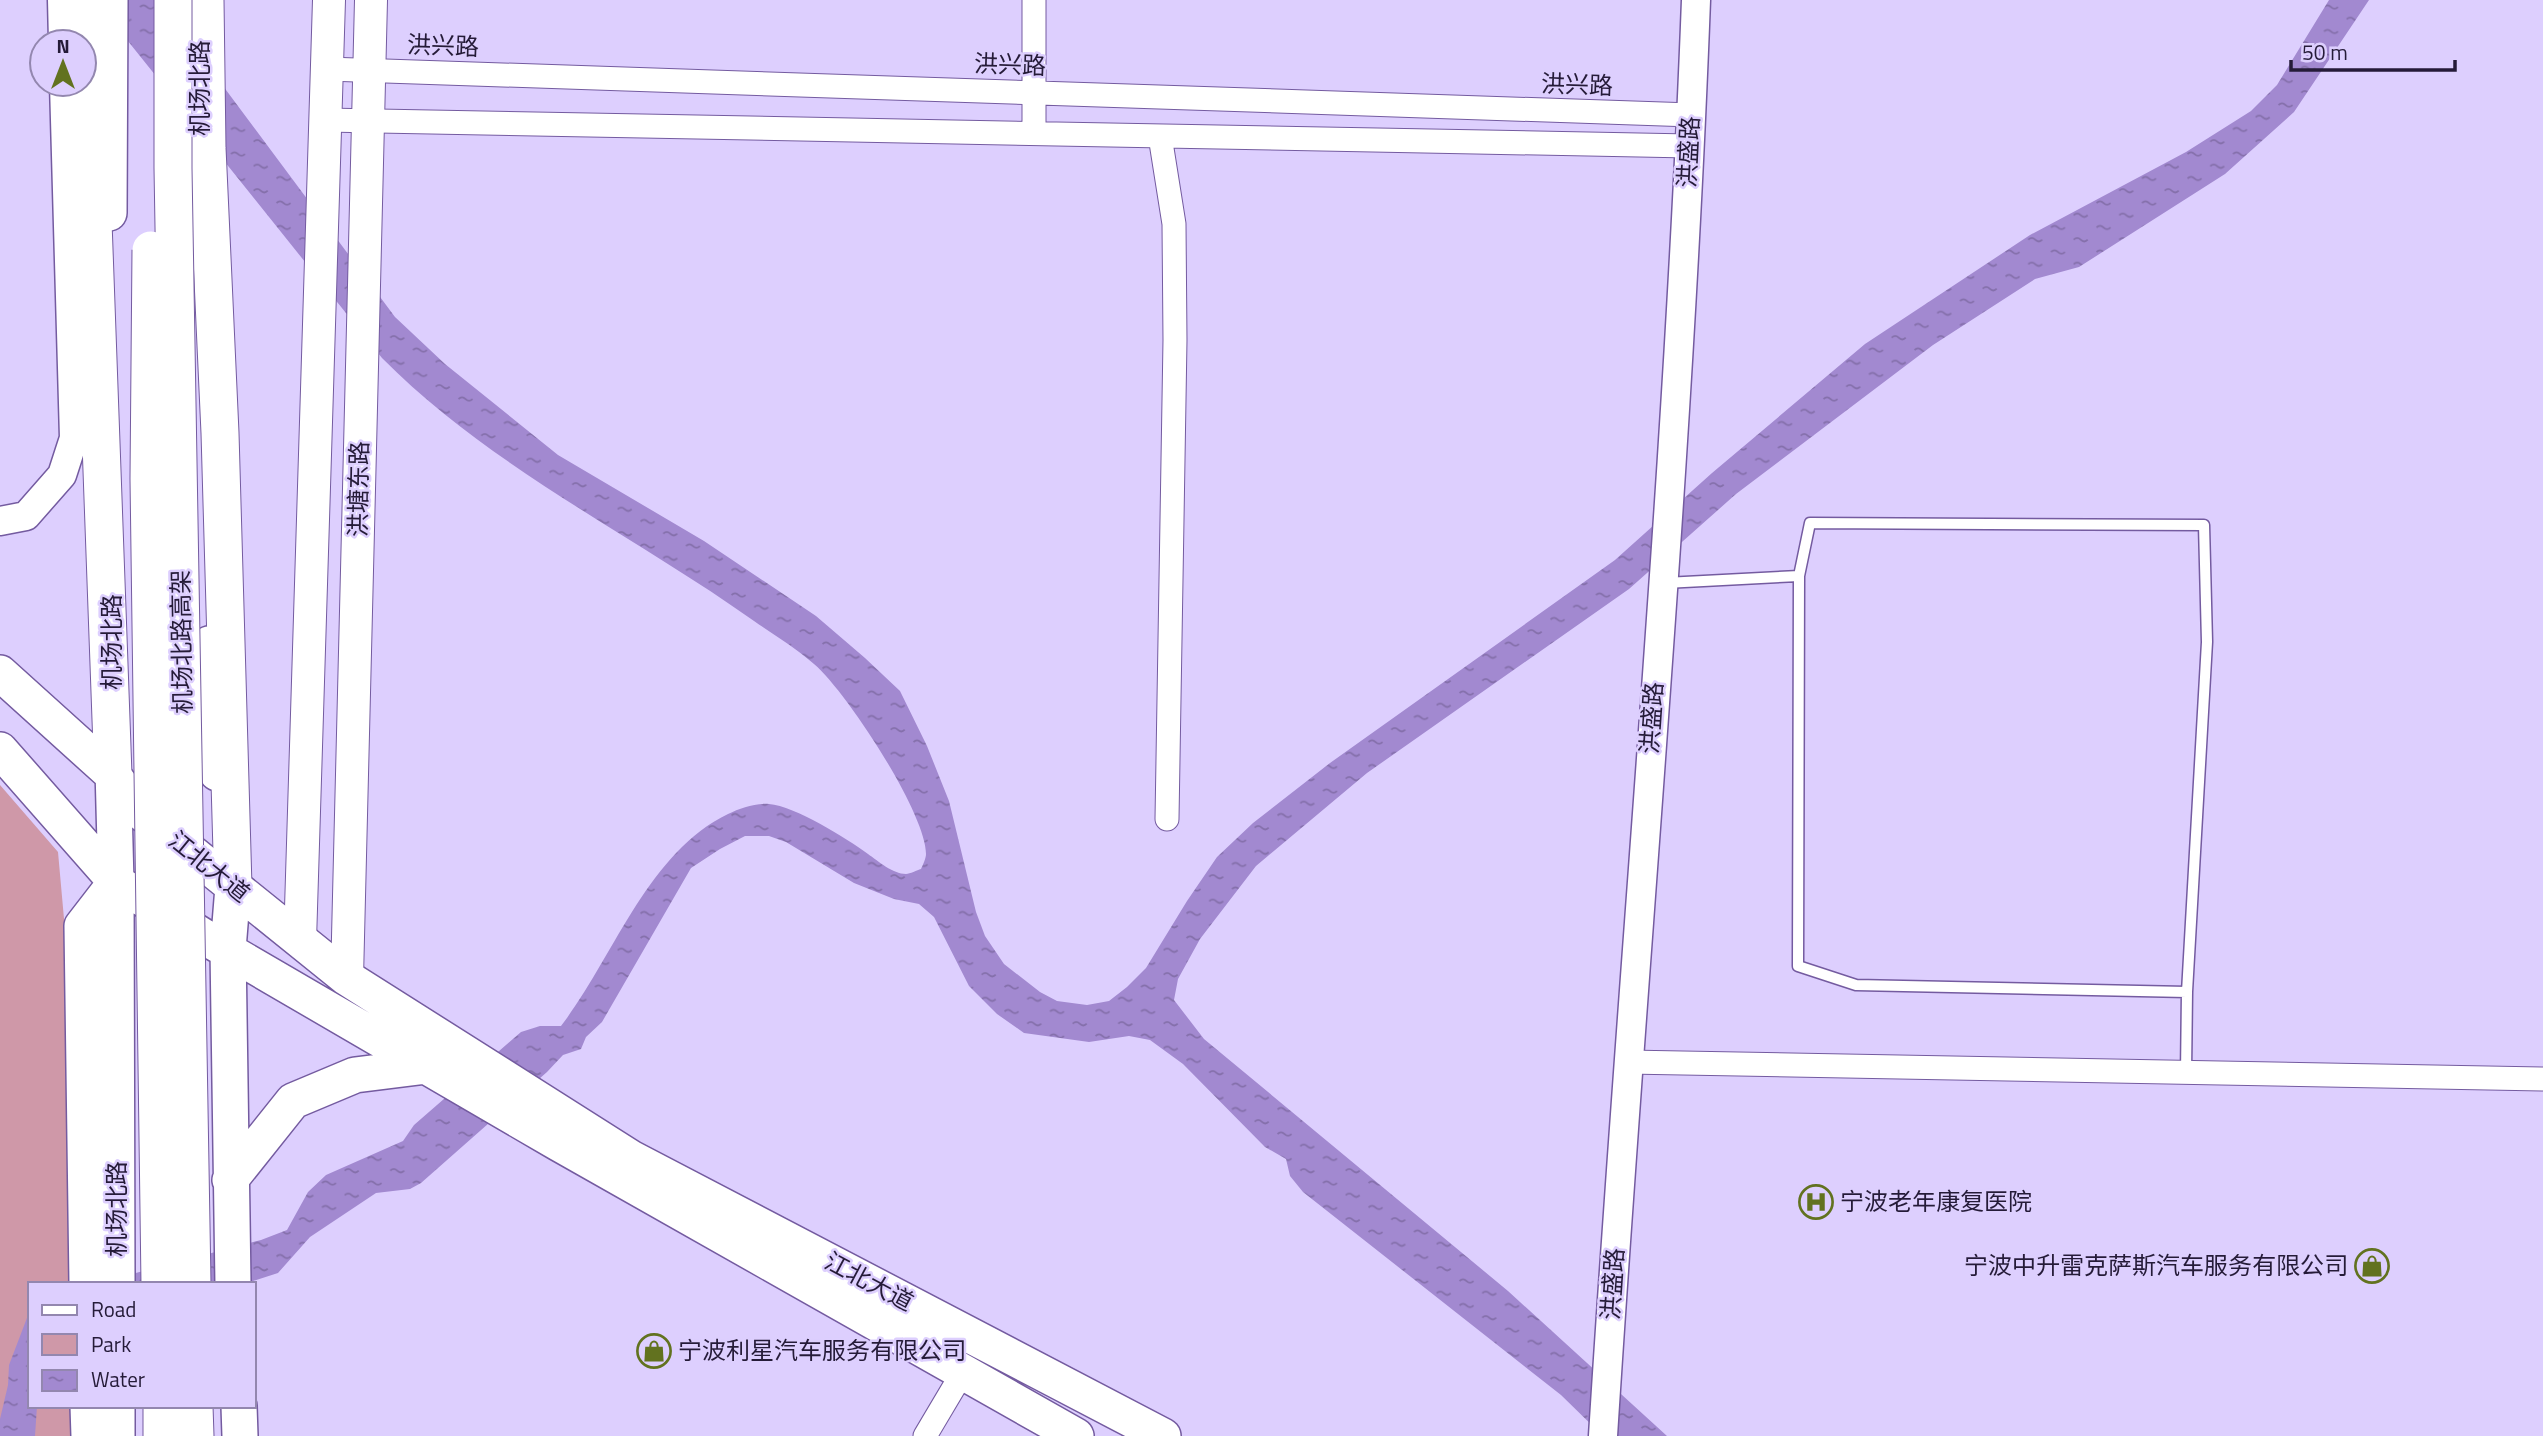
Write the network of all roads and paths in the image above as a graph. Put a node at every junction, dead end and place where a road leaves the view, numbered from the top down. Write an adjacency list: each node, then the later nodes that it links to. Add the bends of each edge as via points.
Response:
1 (62, 0): 11 (street)
2 (85, 0): 27 (highway)
3 (110, 0): 27 (main road, 机场北路)
4 (153, 0): 44 (highway, 机场北路高架, bridge, via 149,480)
5 (173, 0): 45 (highway, 机场北路高架, bridge)
6 (203, 0): 30 (highway); 30 (main road, 机场北路, via 200,221 209,720)
7 (329, 0): 12 (main road, 洪塘东路)
8 (371, 0): 13 (main road, 洪塘东路)
9 (1034, 0): 14 (street)
10 (1696, 0): 16 (street, 洪盛路)
11 (63, 28)
12 (327, 69): 13 (street, 洪兴路); 17 (main road, 洪塘东路)
13 (369, 70): 14 (street, 洪兴路); 18 (main road, 洪塘东路)
14 (1034, 92): 16 (street, 洪兴路); 19 (street)
15 (64, 98): 22 (street, via 74,438 62,475 26,516)
16 (1692, 115): 21 (street, 洪盛路)
17 (326, 120): 18 (street); 31 (main road, 洪塘东路)
18 (368, 121): 19 (street); 33 (main road, 洪塘东路)
19 (1034, 133): 20 (street)
20 (1160, 136): 21 (street); 28 (street, via 1174,236)
21 (1690, 146): 23 (street, 洪盛路)
22 (0, 521)
23 (1663, 571): 24 (lane); 36 (street, 洪盛路)
24 (1799, 576): 34 (lane, via 1798,966 1856,985); 34 (lane, via 1810,523 2204,525 2207,642)
25 (0, 673): 27 (main road, 江北大道)
26 (0, 750): 29 (main road)
27 (113, 775): 29 (main road, 机场北路); 30 (main road, 江北大道, via 141,812)
28 (1167, 819)
29 (116, 882): 32 (main road); 41 (main road, via 82,926)
30 (233, 887): 31 (main road, 江北大道); 32 (main road, 机场北路)
31 (300, 941): 33 (main road, 江北大道)
32 (228, 949): 35 (main road); 40 (main road)
33 (347, 978): 35 (main road, 江北大道)
34 (2187, 992): 37 (lane)
35 (431, 1056): 39 (main road); 40 (main road, via 355,1075 293,1101)
36 (1627, 1062): 37 (street); 61 (street, 洪盛路)
37 (2186, 1073): 38 (street)
38 (2543, 1080)
39 (567, 1133): 47 (main road, 江北大道); 60 (main road, 江北大道, via 631,1158)
40 (230, 1180): 46 (main road)
41 (101, 1223): 42 (main road); 43 (main road, 机场北路)
42 (87, 1282)
43 (116, 1282)
44 (160, 1282)
45 (192, 1282)
46 (233, 1282)
47 (963, 1372): 58 (street); 59 (main road, 江北大道)
48 (88, 1408): 53 (main road)
49 (117, 1408): 54 (main road)
50 (162, 1408): 55 (highway)
51 (194, 1408): 56 (highway)
52 (239, 1408): 57 (main road)
53 (89, 1436)
54 (117, 1436)
55 (162, 1436)
56 (195, 1436)
57 (240, 1436)
58 (925, 1436)
59 (1076, 1436)
60 (1163, 1436)
61 (1603, 1436)

